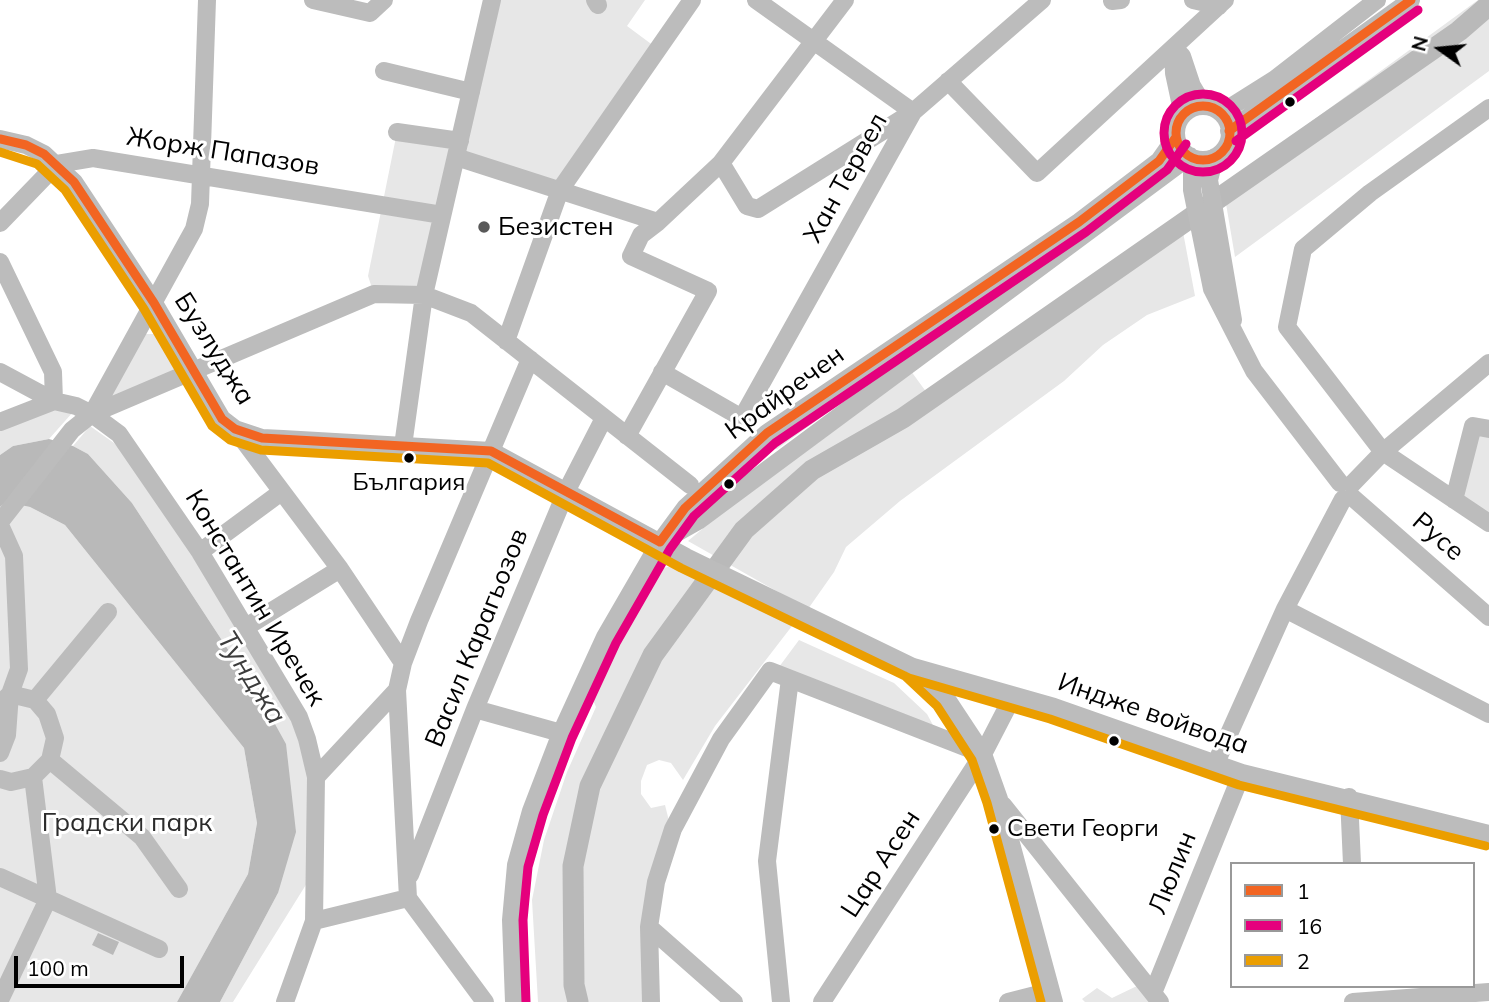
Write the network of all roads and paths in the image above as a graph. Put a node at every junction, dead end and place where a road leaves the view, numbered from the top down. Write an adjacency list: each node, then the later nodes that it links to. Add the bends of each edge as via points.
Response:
1 (207, 0): 35 (street)
2 (313, 0): 3 (street, via 370,13)
3 (384, 0)
4 (492, 0): 21 (street)
5 (692, 0): 38 (street)
6 (756, 0): 16 (street)
7 (845, 0): 16 (street)
8 (1042, 0): 19 (street, Хан Тервел)
9 (1121, 0): 13 (street)
10 (1193, 0): 14 (street)
11 (1377, 0): 23 (street, via 1275,79)
12 (1411, 0): 26 (street)
13 (1112, 1)
14 (1222, 3): 15 (street)
15 (1202, 22): 17 (street); 20 (street, via 1193,48)
16 (813, 40): 24 (street); 33 (street)
17 (1173, 49): 19 (street, via 1037,173); 20 (street, via 1182,56); 25 (street)
18 (384, 71): 21 (street)
19 (948, 81): 24 (street, Хан Тервел)
20 (1192, 86): 23 (street)
21 (471, 92): 30 (street)
22 (1489, 108): 63 (street, via 1370,193 1303,248 1287,327)
23 (1213, 110): 25 (street); 26 (street)
24 (913, 111): 33 (street, via 758,209 747,206); 53 (street, Хан Тервел, via 742,418)
25 (1183, 115): 28 (street)
26 (1229, 131): 32 (street, via 1224,149)
27 (397, 132): 30 (street)
28 (1176, 137): 31 (street); 71 (street, Крайречен, via 1159,161 1079,222 767,433 685,508)
29 (0, 139): 34 (street, via 26,145)
30 (458, 149): 38 (street); 39 (street)
31 (1191, 157): 32 (street); 36 (street, Крайречен); 37 (street)
32 (1214, 157): 43 (street, via 1209,180)
33 (721, 163): 40 (street)
34 (57, 164): 35 (street, Жорж Папазов, via 93,158); 41 (street); 45 (street, Бузлуджа, via 74,182)
35 (201, 174): 39 (street, Жорж Папазов); 45 (street, via 194,229)
36 (1158, 181): 37 (street, via 1178,181); 71 (street, Крайречен, via 698,521)
37 (1192, 189): 43 (street)
38 (561, 190): 40 (street); 48 (street)
39 (442, 215): 44 (street)
40 (658, 222): 53 (street, via 641,234 631,256 708,291)
41 (0, 223)
42 (0, 262): 54 (street, via 53,372)
43 (1219, 285): 65 (street, Русе, via 1237,341 1254,371)
44 (424, 295): 48 (street, via 471,313); 52 (street, via 374,294); 61 (street)
45 (153, 303): 46 (street); 47 (street, Бузлуджа)
46 (137, 334): 47 (street); 55 (street)
47 (172, 334): 52 (street, Бузлуджа)
48 (506, 341): 49 (street)
49 (530, 359): 56 (street); 62 (street)
50 (1489, 363): 63 (street)
51 (0, 372): 54 (street, Константин Иречек)
52 (192, 372): 55 (street); 58 (street, Бузлуджа, via 222,419)
53 (662, 372): 60 (street)
54 (54, 401): 55 (street, Константин Иречек); 57 (street)
55 (92, 414): 70 (street, via 72,430); 72 (street, Константин Иречек, via 120,434)
56 (604, 418): 60 (street); 66 (street, Васил Карагьозов)
57 (0, 422)
58 (235, 429): 61 (street, via 262,438); 67 (street, Бузлуджа)
59 (1489, 429): 68 (street, via 1473,426)
60 (627, 436): 64 (street)
61 (403, 446): 62 (street)
62 (491, 452): 66 (street, Индже войвода); 78 (street)
63 (1383, 452): 65 (street); 68 (street)
64 (690, 485)
65 (1347, 491): 74 (street); 76 (street, Русе)
66 (566, 492): 71 (street, Индже войвода); 85 (street, Васил Карагьозов)
67 (280, 493): 72 (street); 73 (street, Бузлуджа)
68 (1454, 500): 69 (street)
69 (1489, 523)
70 (0, 524): 83 (street, via 15,556 19,669)
71 (660, 542): 79 (street, Индже войвода); 87 (street, via 605,637)
72 (200, 552): 77 (street, Константин Иречек)
73 (340, 569): 77 (street); 78 (street, Бузлуджа)
74 (1285, 609): 86 (street); 91 (street)
75 (108, 612): 84 (street)
76 (1489, 617)
77 (246, 627): 94 (street, Константин Иречек, via 299,717)
78 (403, 663): 81 (street)
79 (913, 667): 82 (street, Индже войвода); 89 (street, via 946,698)
80 (790, 679): 89 (street); 105 (street, via 770,671 721,739 673,829 656,882); 117 (street, via 768,861)
81 (397, 690): 94 (street); 102 (street)
82 (1013, 696): 89 (street, Цар Асен); 91 (street, Индже войвода)
83 (5, 699): 84 (street); 88 (street, via 8,735)
84 (35, 700): 90 (street, via 47,714 55,738)
85 (475, 709): 87 (street); 102 (street, Васил Карагьозов)
86 (1489, 714)
87 (561, 733): 114 (street, via 516,865 511,920)
88 (0, 753)
89 (984, 754): 97 (street); 118 (street, Цар Асен)
90 (50, 760): 93 (street); 101 (street, via 142,837)
91 (1215, 765): 92 (street, Индже войвода)
92 (1242, 773): 96 (street, Индже войвода); 110 (street, Люлин)
93 (33, 777): 95 (street, via 11,782); 103 (street)
94 (316, 777): 104 (street, Константин Иречек)
95 (0, 779)
96 (1349, 797): 98 (street, Индже войвода); 99 (street)
97 (999, 799): 109 (street); 110 (street)
98 (1489, 834)
99 (1352, 862)
100 (0, 877): 103 (street)
101 (179, 889)
102 (408, 890): 104 (street); 113 (street)
103 (48, 899): 106 (street); 111 (street)
104 (314, 921): 112 (street, Константин Иречек)
105 (649, 927): 115 (street); 116 (street)
106 (159, 949)
107 (1489, 992): 108 (street)
108 (1356, 996)
109 (1052, 997): 119 (street)
110 (1157, 997)
111 (0, 999)
112 (289, 1000)
113 (485, 1002)
114 (514, 1002)
115 (651, 1002)
116 (734, 1002)
117 (781, 1002)
118 (822, 1002)
119 (1008, 1002)

